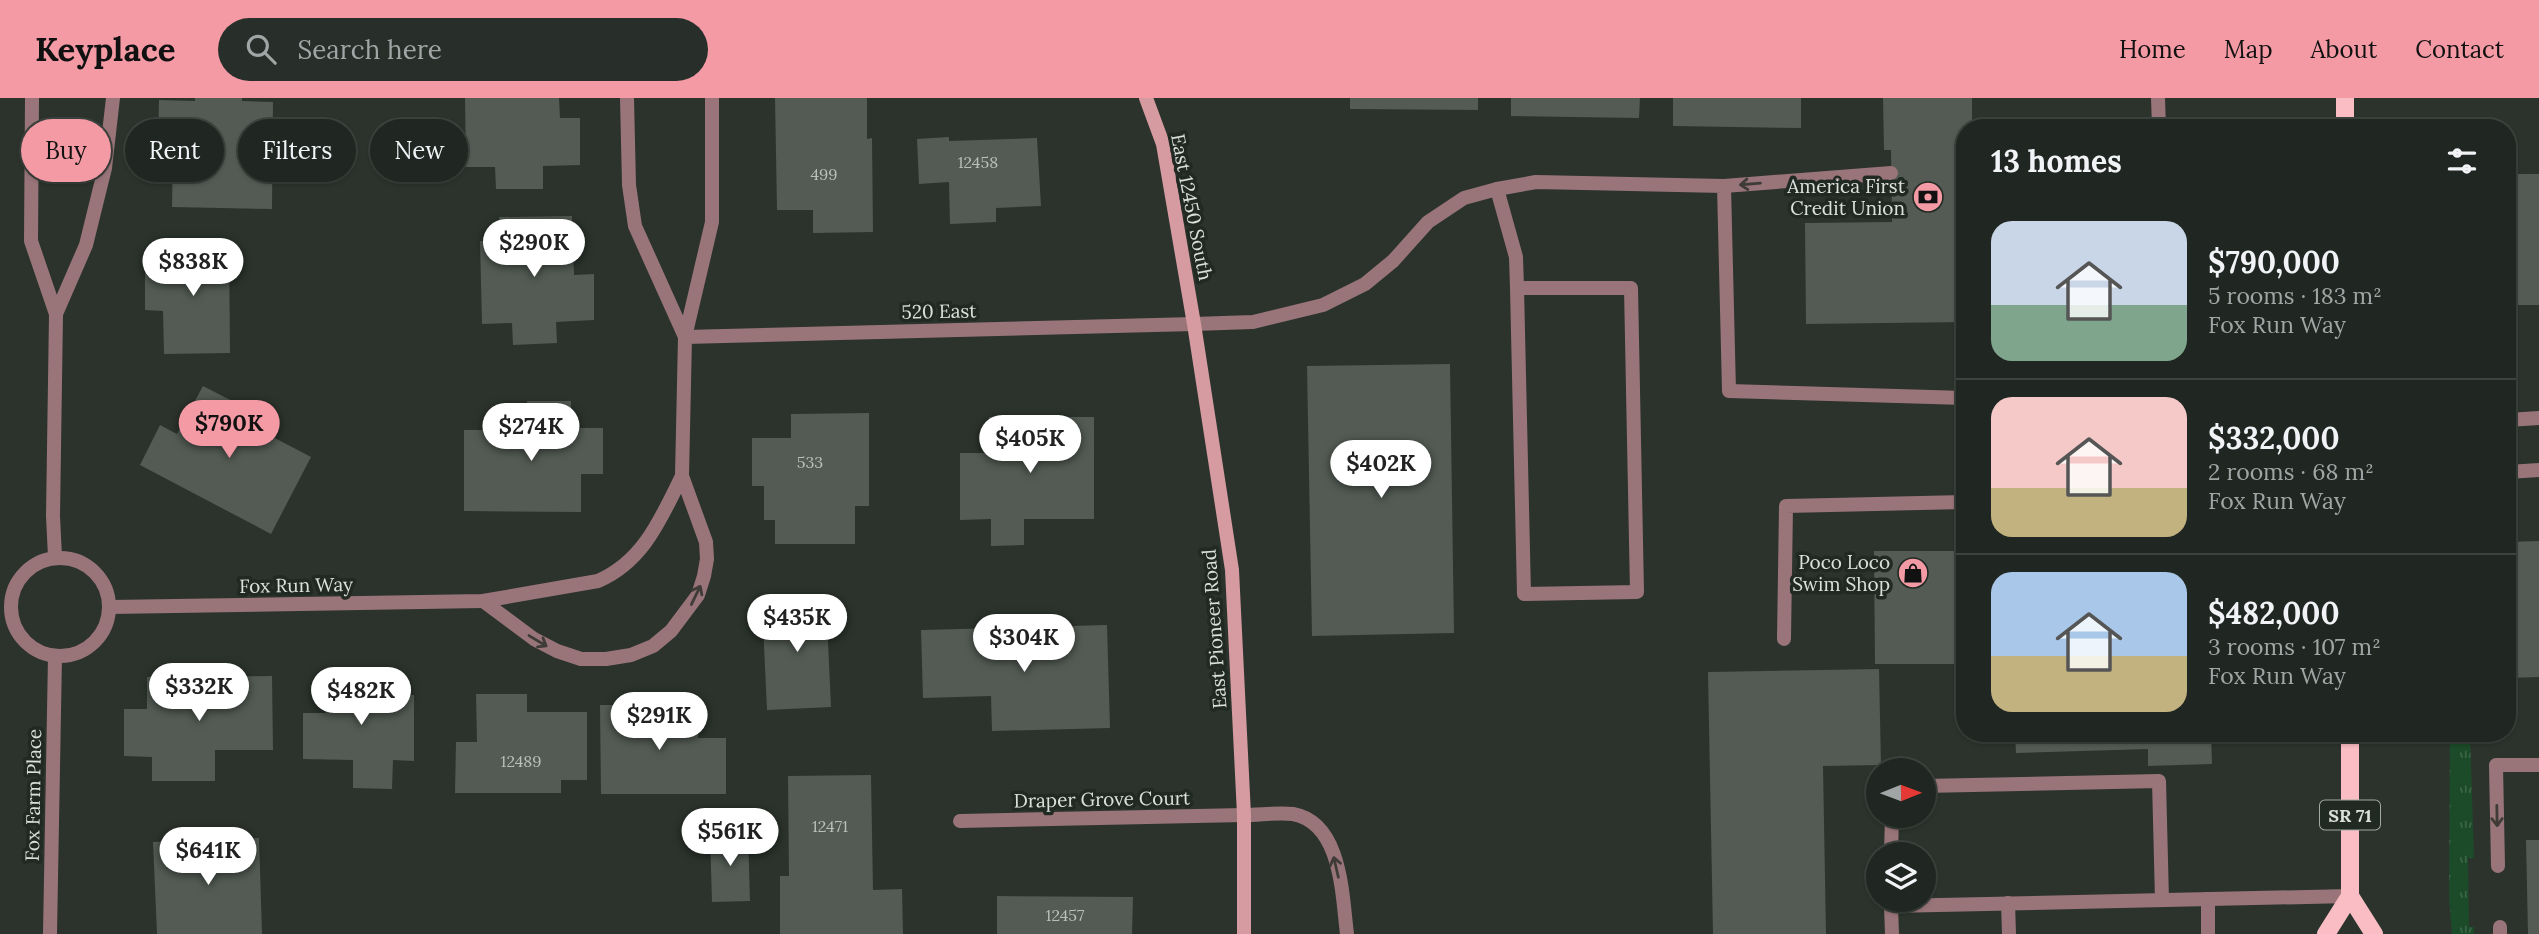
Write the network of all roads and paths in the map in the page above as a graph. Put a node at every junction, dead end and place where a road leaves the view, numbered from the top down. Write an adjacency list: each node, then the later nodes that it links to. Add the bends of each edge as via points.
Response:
1 (32, 98): 14 (street, via 31,241)
2 (113, 98): 14 (street, via 106,168 86,244)
3 (627, 98): 16 (street, via 635,226)
4 (712, 98): 16 (street, via 712,222)
5 (1146, 98): 15 (street, East 12450 South, via 1163,144)
6 (2158, 98): 8 (street)
7 (2345, 98): 9 (main road)
8 (2159, 119)
9 (2345, 119)
10 (1892, 173): 11 (street, 520 East, one-way to 11)
11 (1724, 186): 12 (street, 520 East, via 1536,183); 17 (street, via 1729,391)
12 (1497, 189): 13 (street, via 1516,257); 15 (street, 520 East, via 1464,198 1428,222 1365,284 1322,304 1254,323)
13 (1517, 288): 13 (street, via 1524,594 1637,592 1631,288)
14 (56, 314): 24 (street)
15 (1194, 324): 16 (street, 520 East); 32 (street, East Pioneer Road, via 1232,570)
16 (685, 337): 22 (street)
17 (1956, 398)
18 (2539, 418): 19 (street)
19 (2516, 419)
20 (2539, 470): 21 (street)
21 (2516, 471)
22 (682, 476): 25 (street, Fox Run Way, via 652,536 614,574 580,585); 25 (street, one-way to 22, via 534,639 580,659 631,655 653,646 686,614 704,576 706,542)
23 (1956, 502): 27 (street, via 1786,506)
24 (55, 557): 26 (street, via 71,558 98,575); 28 (street, via 37,562 23,573 10,607 23,640 37,651)
25 (482, 601): 26 (street, Fox Run Way)
26 (110, 607): 28 (street, via 99,638 87,649)
27 (1784, 639)
28 (55, 656): 41 (street, Fox Farm Place)
29 (2350, 742): 35 (main road, SR 71)
30 (2539, 765): 34 (street, one-way to 34, via 2496,765)
31 (1936, 786): 36 (street, via 2159,781)
32 (1244, 815): 33 (street, Draper Grove Court); 42 (street, East Pioneer Road); 43 (street, Draper Grove Court, one-way to 32, via 1331,844 1317,825 1294,814)
33 (960, 821)
34 (2498, 866)
35 (2350, 896): 37 (street); 47 (main road); 48 (main road)
36 (2162, 900): 37 (street); 39 (street)
37 (2208, 900): 46 (street)
38 (1936, 902): 39 (street)
39 (2008, 903): 45 (street)
40 (1891, 912): 44 (street)
41 (50, 934)
42 (1244, 934)
43 (1347, 934)
44 (1892, 934)
45 (2009, 934)
46 (2208, 934)
47 (2326, 934)
48 (2374, 934)

